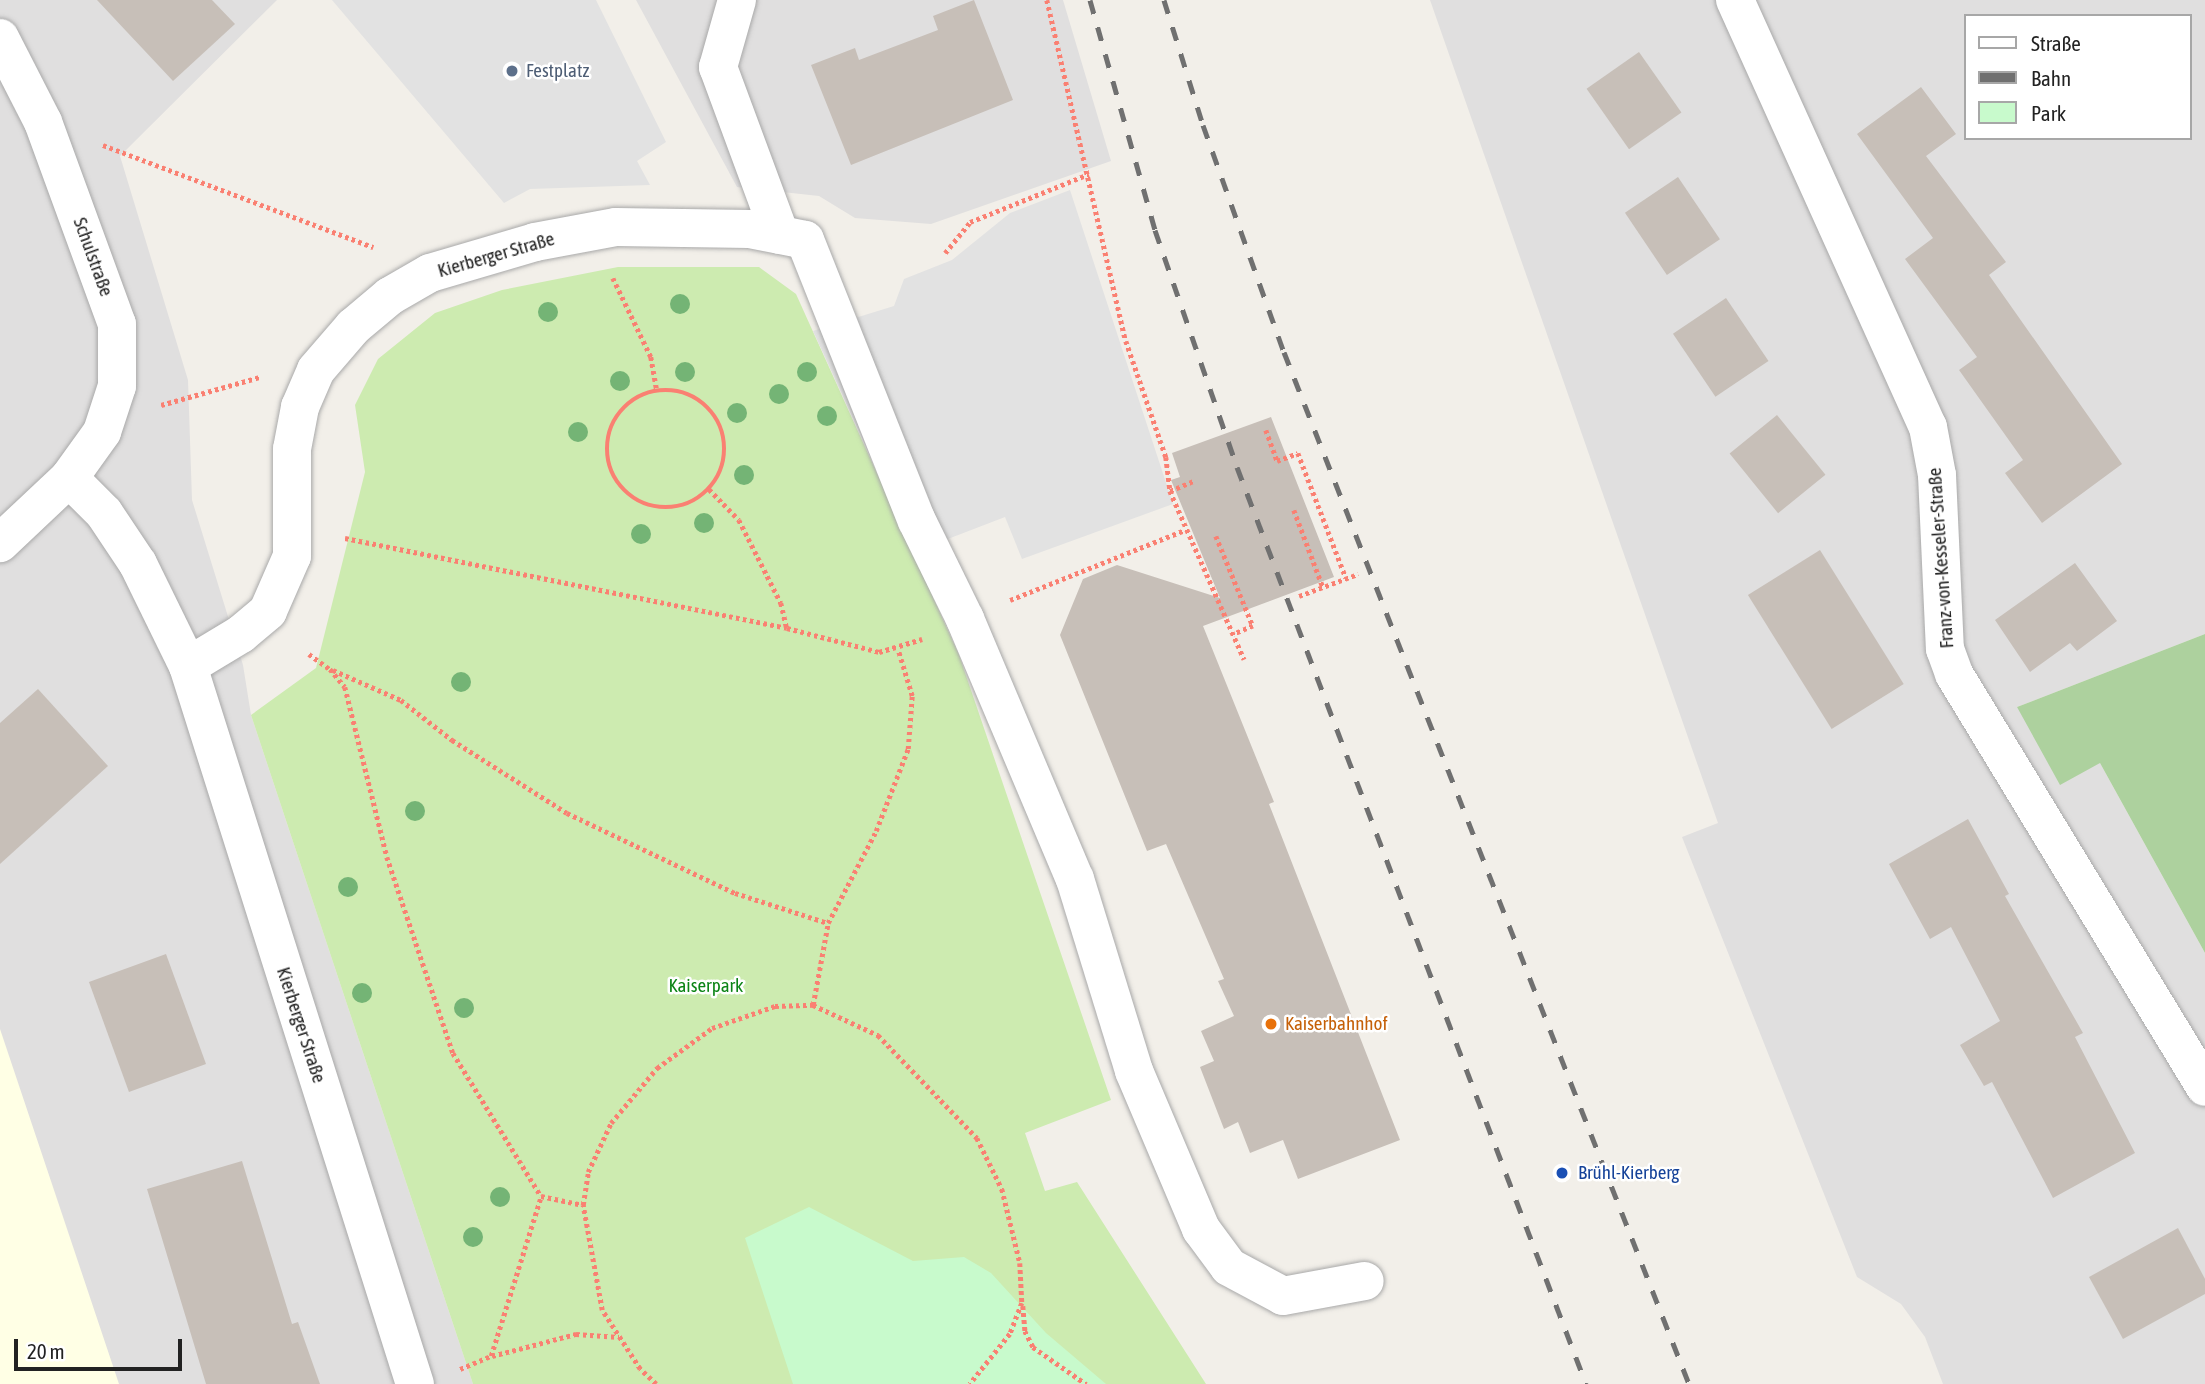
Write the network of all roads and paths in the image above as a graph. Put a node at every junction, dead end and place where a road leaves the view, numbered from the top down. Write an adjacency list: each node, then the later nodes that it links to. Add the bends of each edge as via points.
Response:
1 (737, 0): 7 (street, via 718,67)
2 (1047, 0): 6 (path)
3 (1735, 0): 37 (street, Franz-von-Kesseler-Straße, via 1928,427 1937,475 1945,649 1954,674)
4 (0, 38): 5 (street, Schulstraße)
5 (43, 122): 10 (path); 13 (street, Schulstraße, via 117,324 117,386)
6 (1089, 174): 8 (path, via 970,222); 18 (path, via 1126,341 1166,457)
7 (793, 238): 10 (street, Kierberger Straße, via 750,229 616,227 535,242); 40 (street, via 965,619 1075,879 1134,1072 1201,1229 1229,1267 1283,1296)
8 (945, 253)
9 (607, 267): 12 (path, via 651,358)
10 (430, 273): 11 (street, Kierberger Straße, via 362,319)
11 (316, 370): 13 (path, via 291,368 216,392); 33 (street, Kierberger Straße, via 300,407 292,449 292,556 268,611 241,634)
12 (657, 391): 17 (path, via 692,396 718,421 724,456); 17 (path, via 637,397 611,427 609,468 619,486 653,508 684,505)
13 (107, 417): 15 (street, Schulstraße, via 102,432)
14 (1266, 430): 25 (path, via 1277,461 1297,453)
15 (69, 478): 23 (street, Schulstraße); 33 (street, Kierberger Straße, via 104,513 138,564)
16 (1194, 481): 18 (path)
17 (709, 489): 29 (path, via 739,520 781,603)
18 (1170, 491): 20 (path)
19 (1294, 510): 26 (path)
20 (1185, 530): 27 (path); 30 (path)
21 (1216, 536): 30 (path, via 1253,626)
22 (345, 538): 29 (path)
23 (0, 543)
24 (1357, 575): 25 (path)
25 (1346, 578): 26 (path)
26 (1323, 587): 28 (path)
27 (1040, 588)
28 (1299, 596)
29 (786, 628): 35 (path, via 878,652 898,650 912,696 908,749 876,831)
30 (1234, 634): 32 (path)
31 (309, 654): 34 (path)
32 (1244, 659)
33 (188, 666): 45 (street, Kierberger Straße)
34 (330, 669): 35 (path, via 401,700 452,740 566,813 735,893); 38 (path, via 345,687 355,716 387,857 453,1053)
35 (828, 923): 36 (path)
36 (813, 1005): 39 (path, via 775,1006 712,1028 657,1068 611,1123 588,1172); 41 (path, via 878,1035 977,1138 1002,1189 1020,1263)
37 (2205, 1087)
38 (541, 1196): 39 (path); 43 (path)
39 (583, 1205): 42 (path, via 602,1310)
40 (1364, 1281)
41 (1022, 1303): 47 (path, via 1010,1334); 48 (path, via 1025,1331 1033,1347)
42 (619, 1337): 43 (path, via 576,1334); 46 (path)
43 (491, 1356): 44 (path)
44 (453, 1372)
45 (415, 1384)
46 (656, 1384)
47 (970, 1384)
48 (1086, 1384)

